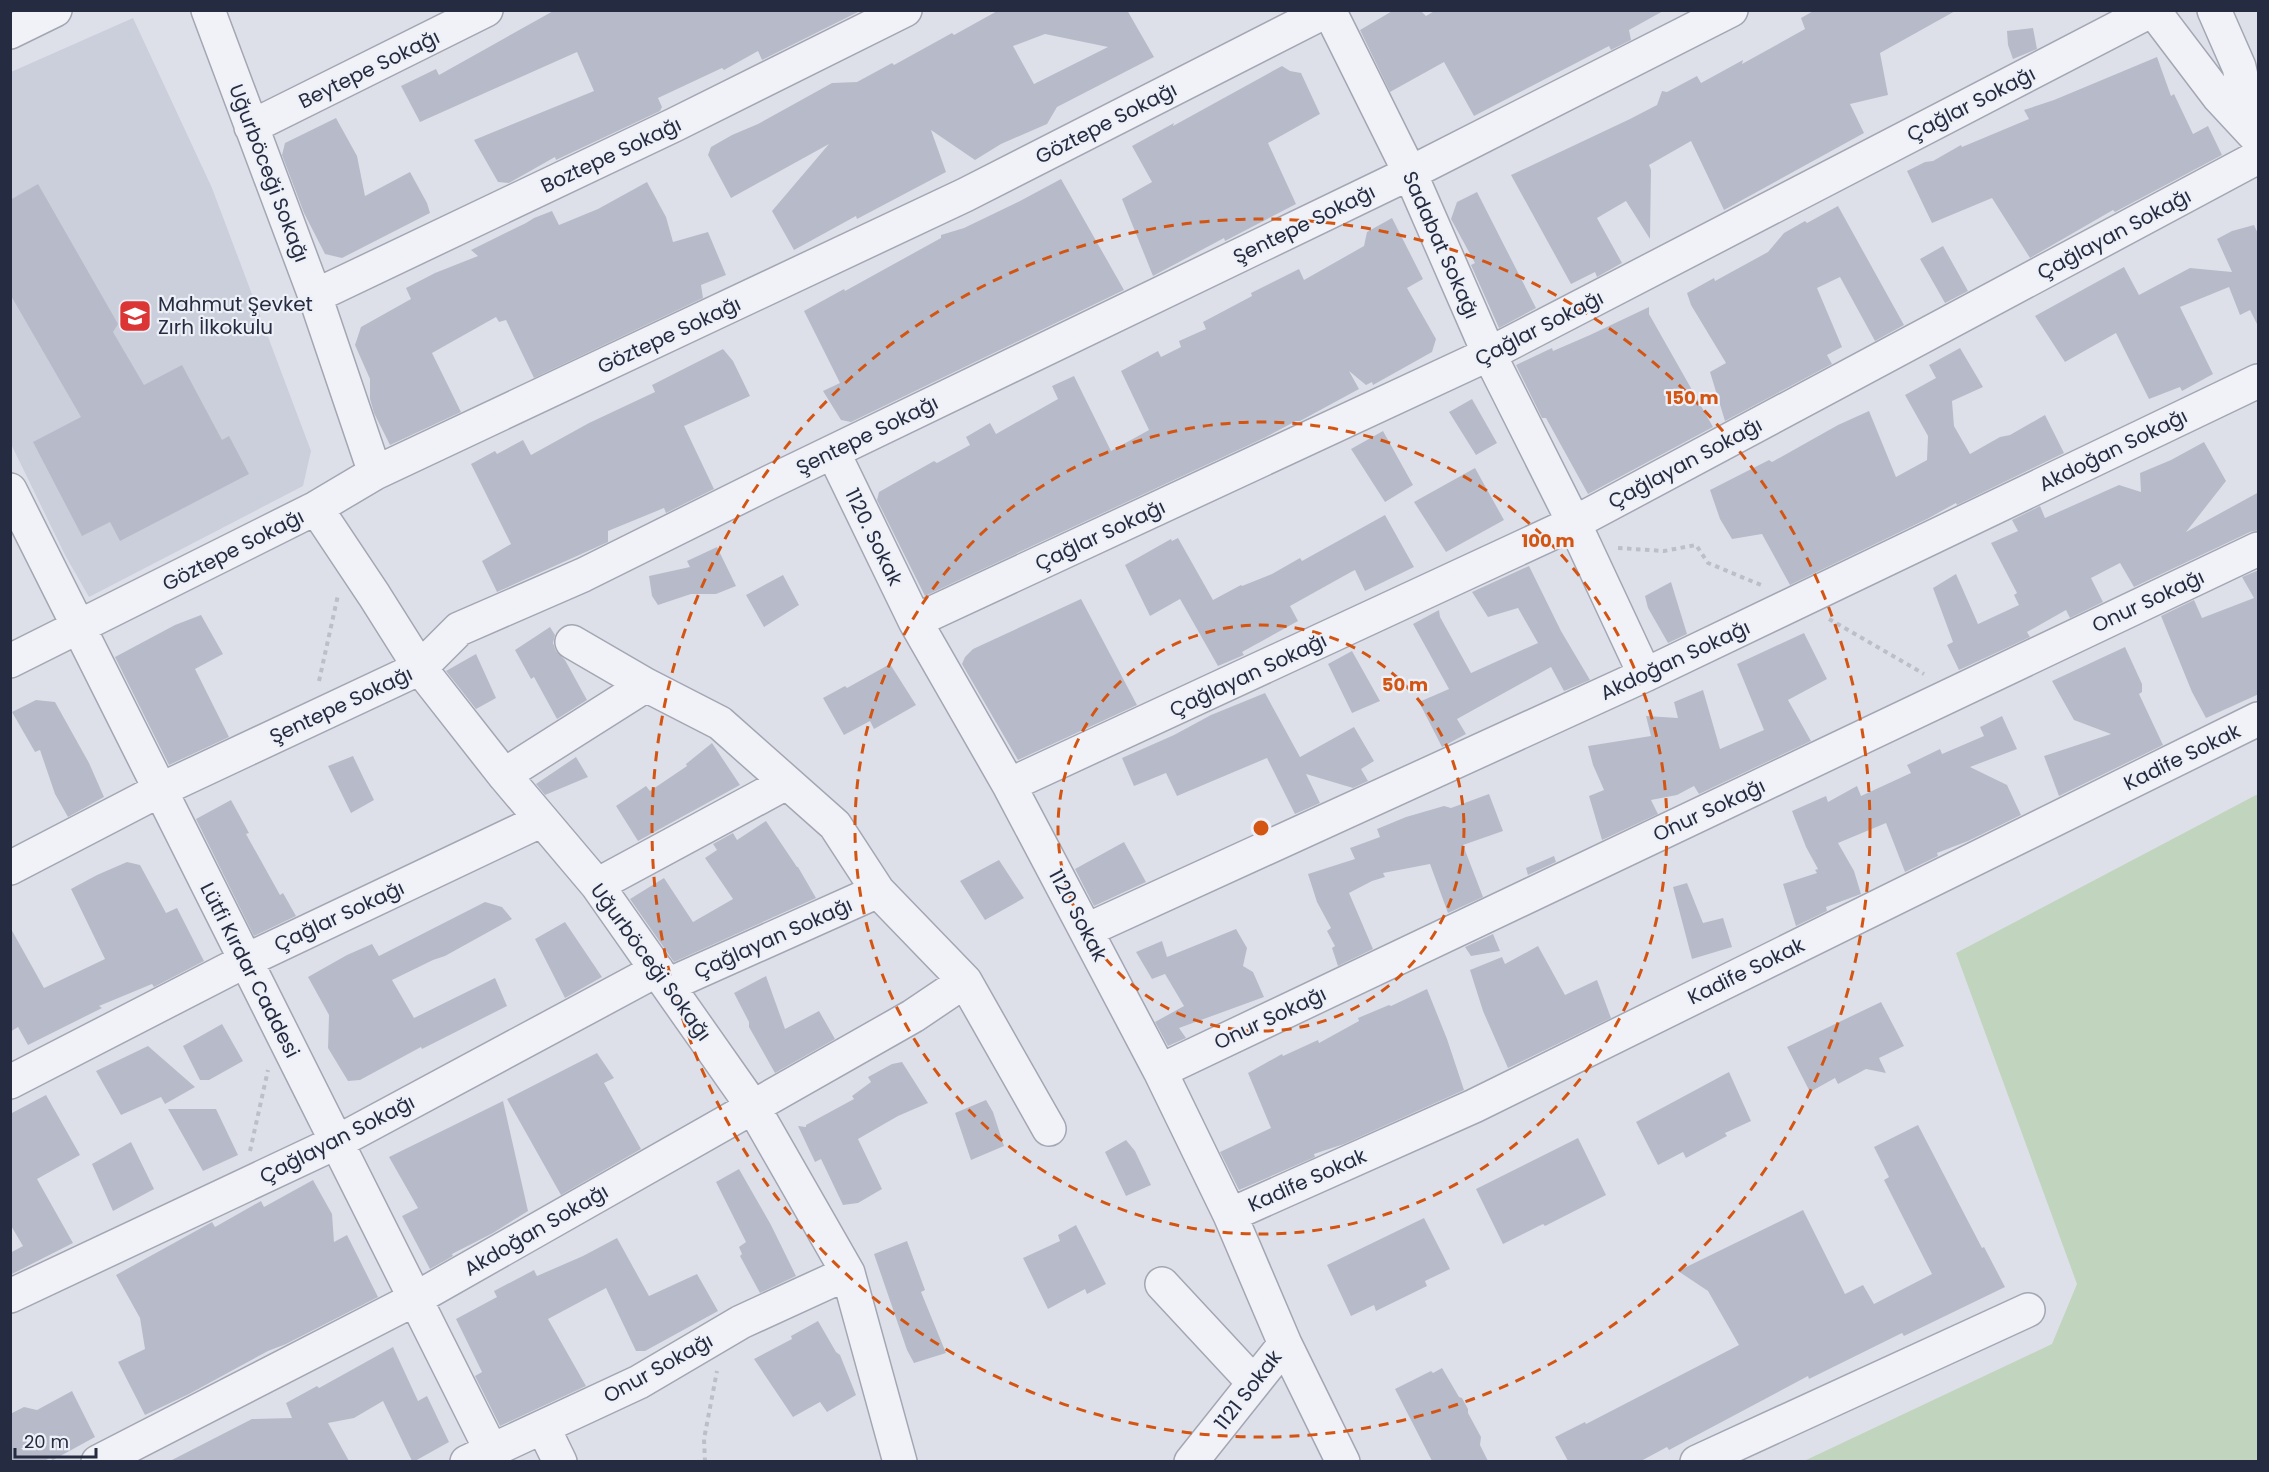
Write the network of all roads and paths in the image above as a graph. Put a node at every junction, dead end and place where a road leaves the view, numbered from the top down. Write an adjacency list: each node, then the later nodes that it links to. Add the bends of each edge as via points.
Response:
1 (55, 10): 9 (street)
2 (208, 10): 10 (street, Uğurböceği Sokağı)
3 (486, 10): 10 (street, Beytepe Sokağı)
4 (904, 10): 14 (street, Boztepe Sokağı)
5 (1328, 10): 13 (street, Sadabat Sokağı); 18 (street, Göztepe Sokağı, via 965,195)
6 (1731, 10): 13 (street, Şentepe Sokağı)
7 (2152, 10): 11 (street, via 2219,97); 15 (street, Çağlar Sokağı)
8 (2214, 10): 11 (street, via 2239,67)
9 (10, 32)
10 (251, 127): 14 (street, Uğurböceği Sokağı)
11 (2249, 129)
12 (2259, 157): 21 (street, Çağlayan Sokağı)
13 (1410, 172): 15 (street, Sadabat Sokağı); 17 (street, Şentepe Sokağı)
14 (315, 296): 18 (street, Uğurböceği Sokağı)
15 (1489, 354): 21 (street, Sadabat Sokağı); 24 (street, Çağlar Sokağı)
16 (2259, 381): 29 (street, Akdoğan Sokağı)
17 (833, 452): 24 (street, 1120. Sokak); 28 (street, Şentepe Sokağı, via 583,575 459,629)
18 (375, 473): 20 (street, Göztepe Sokağı)
19 (10, 490): 25 (street, Lütfi Kırdar Caddesi)
20 (316, 508): 23 (street, Uğurböceği Sokağı); 25 (street, Göztepe Sokağı)
21 (1574, 523): 29 (street, Sadabat Sokağı); 35 (street, Çağlayan Sokağı)
22 (2259, 549): 45 (street, Onur Sokağı)
23 (347, 554): 28 (street, Uğurböceği Sokağı); 32 (path)
24 (915, 621): 35 (street, 1120 Sokak)
25 (79, 627): 27 (street, Göztepe Sokağı); 36 (street, Lütfi Kırdar Caddesi)
26 (572, 642): 30 (street)
27 (10, 661)
28 (420, 668): 32 (street, Şentepe Sokağı); 33 (street, Uğurböceği Sokağı)
29 (1645, 675): 41 (street, Akdoğan Sokağı)
30 (646, 685): 33 (street); 34 (street, via 720,723)
31 (2259, 719): 50 (street, Kadife Sokak, via 1474,1106)
32 (310, 720): 36 (street, Şentepe Sokağı)
33 (504, 775): 37 (street, Uğurböceği Sokağı)
34 (786, 783): 39 (street); 40 (street, via 835,825)
35 (1009, 785): 41 (street, 1120 Sokak)
36 (160, 790): 38 (street, Şentepe Sokağı); 42 (street, Lütfi Kırdar Caddesi)
37 (542, 820): 39 (street, Uğurböceği Sokağı); 42 (street, Çağlar Sokağı)
38 (10, 868)
39 (597, 885): 43 (street, Uğurböceği Sokağı)
40 (878, 891): 43 (street, Çağlayan Sokağı); 44 (street)
41 (1087, 930): 45 (street, 1120 Sokak)
42 (245, 961): 46 (street, Çağlar Sokağı); 49 (street, Lütfi Kırdar Caddesi)
43 (662, 978): 47 (street, Uğurböceği Sokağı); 49 (street, Çağlayan Sokağı)
44 (965, 981): 47 (street, Akdoğan Sokağı, via 913,1016); 48 (street)
45 (1160, 1071): 50 (street, 1120 Sokak)
46 (10, 1082)
47 (753, 1107): 51 (street, Uğurböceği Sokağı); 54 (street, Akdoğan Sokağı)
48 (1049, 1129)
49 (336, 1142): 53 (street, Çağlayan Sokağı); 54 (street, Lütfi Kırdar Caddesi)
50 (1230, 1215): 57 (street, 1121 Sokak)
51 (848, 1273): 56 (street, Onur Sokağı); 64 (street, Uğurböceği Sokağı)
52 (1162, 1284): 58 (street)
53 (10, 1296)
54 (415, 1299): 60 (street, Lütfi Kırdar Caddesi); 61 (street, Akdoğan Sokağı)
55 (2028, 1310): 67 (street)
56 (724, 1332): 59 (street, Onur Sokağı, via 639,1382); 63 (path, via 704,1439)
57 (1285, 1344): 58 (street, 1121 Sokak); 66 (street)
58 (1254, 1383): 65 (street, 1121 Sokak)
59 (543, 1427): 60 (street, Onur Sokağı); 62 (street)
60 (479, 1455)
61 (98, 1461)
62 (560, 1461)
63 (705, 1461)
64 (900, 1461)
65 (1191, 1461)
66 (1343, 1461)
67 (1697, 1461)

